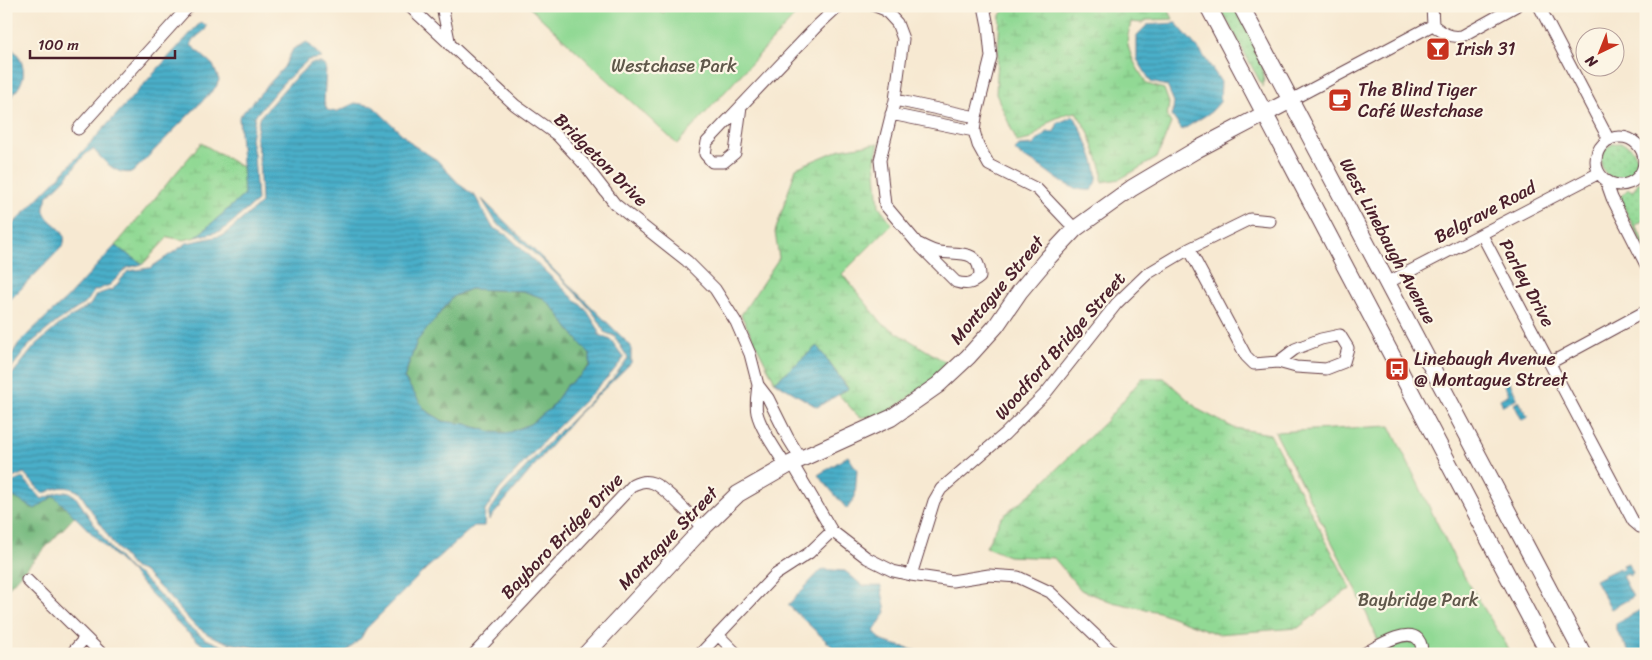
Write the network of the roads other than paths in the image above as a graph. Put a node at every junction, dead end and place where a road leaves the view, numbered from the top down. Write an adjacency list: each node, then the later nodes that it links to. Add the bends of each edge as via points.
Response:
1 (189, 6): 22 (street)
2 (409, 6): 13 (street, Bridgeton Drive)
3 (442, 6): 13 (street)
4 (841, 6): 16 (street, via 818,25)
5 (875, 6): 14 (street, via 885,10 897,23 903,39)
6 (984, 6): 20 (street, via 991,57)
7 (1208, 6): 19 (main road)
8 (1241, 6): 15 (main road, West Linebaugh Avenue)
9 (1432, 6): 12 (street)
10 (1516, 6): 12 (street, via 1462,36 1445,34)
11 (1539, 6): 24 (street)
12 (1433, 26): 15 (street, Montague Street)
13 (450, 45): 37 (street, Bridgeton Drive, via 515,105 557,136 615,204 686,261 715,289 736,322 750,354)
14 (895, 100): 17 (street); 18 (street)
15 (1291, 100): 19 (main road, Montague Street); 33 (main road, West Linebaugh Avenue)
16 (741, 106): 16 (street, via 734,153 724,162 712,162 705,154 707,142)
17 (928, 107): 20 (street); 21 (street)
18 (891, 114): 21 (street); 30 (street, via 880,160 885,204)
19 (1266, 114): 28 (main road, Montague Street, via 1132,188); 57 (main road)
20 (976, 117): 23 (street)
21 (925, 122): 23 (street)
22 (78, 130)
23 (974, 131): 28 (street, via 989,165 1037,189)
24 (1609, 140): 25 (street, via 1624,138 1637,144); 26 (street, via 1596,158)
25 (1644, 154): 26 (street, via 1641,174 1629,184 1614,185)
26 (1603, 177): 29 (street, Belgrave Road, via 1539,203); 32 (street)
27 (1270, 221): 31 (street, Woodford Bridge Street, via 1250,219)
28 (1075, 229): 40 (main road, Montague Street, via 1020,291 996,326 938,385 891,418)
29 (1482, 235): 33 (street, Belgrave Road); 36 (street, Parley Drive)
30 (917, 243): 30 (street, via 956,282 965,284 980,277 980,267 974,258 937,252)
31 (1190, 249): 35 (street, via 1246,356 1254,364); 44 (street, Woodford Bridge Street, via 1148,274 1117,303 1045,394 1005,434 941,489)
32 (1646, 265)
33 (1387, 283): 58 (main road, West Linebaugh Avenue)
34 (1646, 311): 36 (street)
35 (1278, 362): 35 (street, via 1295,349 1321,338 1340,335 1348,348 1344,362 1326,369)
36 (1550, 363): 42 (street, Parley Drive, via 1633,521)
37 (758, 385): 38 (street, Bridgeton Drive); 39 (street, Bridgeton Drive, via 756,412)
38 (780, 422): 39 (street); 40 (street, Bridgeton Drive, via 788,438)
39 (765, 431): 40 (street, Bridgeton Drive)
40 (793, 463): 41 (main road, Montague Street, via 738,494); 43 (street, Bridgeton Drive)
41 (703, 528): 51 (street, Bayboro Bridge Drive, via 663,490 653,483 641,481); 52 (main road, Montague Street)
42 (1646, 528)
43 (832, 531): 44 (street, Bridgeton Drive, via 868,558); 46 (street, via 809,553 774,575)
44 (911, 576): 55 (street, Bridgeton Drive, via 952,581 989,576 1018,577 1050,592)
45 (27, 580): 47 (street)
46 (718, 635): 53 (street); 54 (street)
47 (86, 638): 49 (street); 50 (street)
48 (1367, 653): 56 (street, via 1399,636 1409,635 1421,643)
49 (71, 654)
50 (102, 654)
51 (474, 654)
52 (586, 654)
53 (700, 654)
54 (737, 654)
55 (1115, 654)
56 (1421, 654)
57 (1549, 654)
58 (1584, 654)

